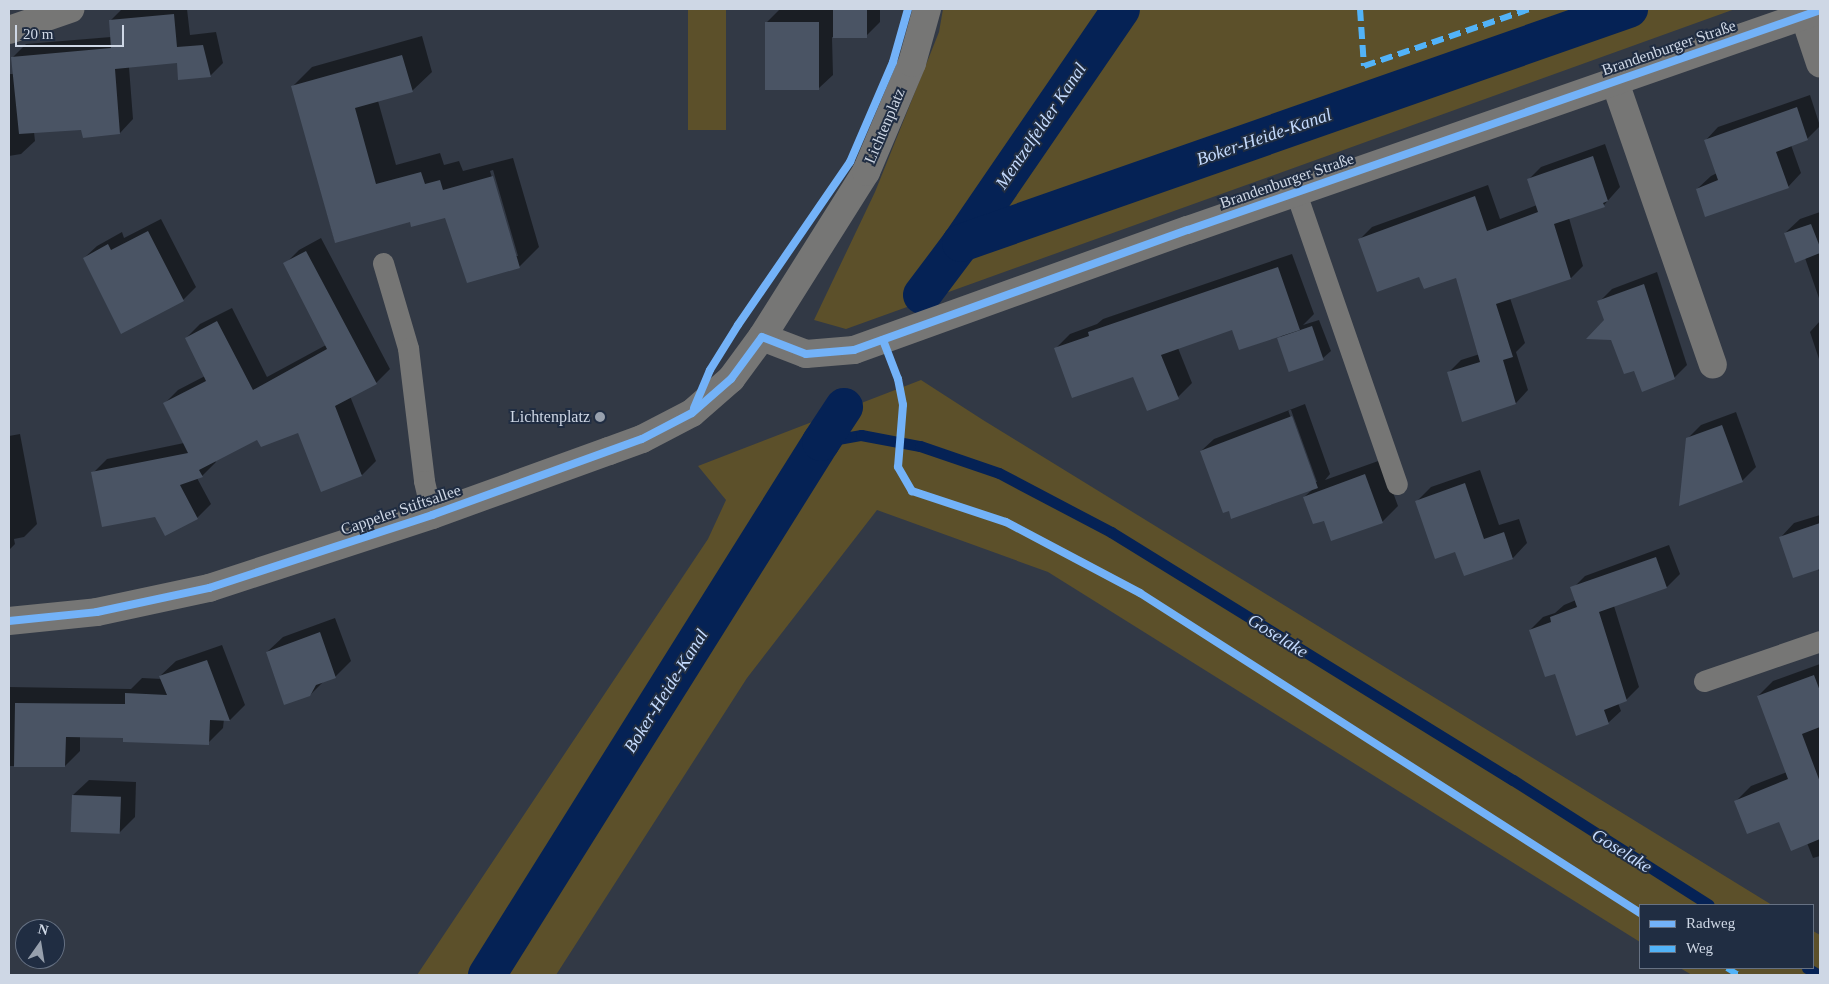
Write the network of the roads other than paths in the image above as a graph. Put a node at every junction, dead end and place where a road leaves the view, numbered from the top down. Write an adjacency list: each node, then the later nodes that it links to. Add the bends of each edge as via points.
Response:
1 (70, 9): 4 (street)
2 (927, 9): 9 (street, Lichtenplatz, via 912,63 866,172)
3 (1812, 12): 5 (street); 6 (street, Brandenburger Straße)
4 (9, 30)
5 (1820, 63)
6 (1615, 82): 7 (street, Brandenburger Straße); 10 (street, Brandenburger Straße)
7 (1296, 193): 9 (street, Brandenburger Straße, via 854,350 806,354); 11 (lane)
8 (384, 263): 12 (lane, via 408,348 422,465)
9 (762, 337): 12 (street, Cappeler Stiftsallee, via 731,379 692,413 642,439)
10 (1713, 365)
11 (1397, 484)
12 (432, 515): 13 (street, Cappeler Stiftsallee, via 209,588 97,612)
13 (9, 621)
14 (1820, 641): 15 (lane)
15 (1704, 681)

